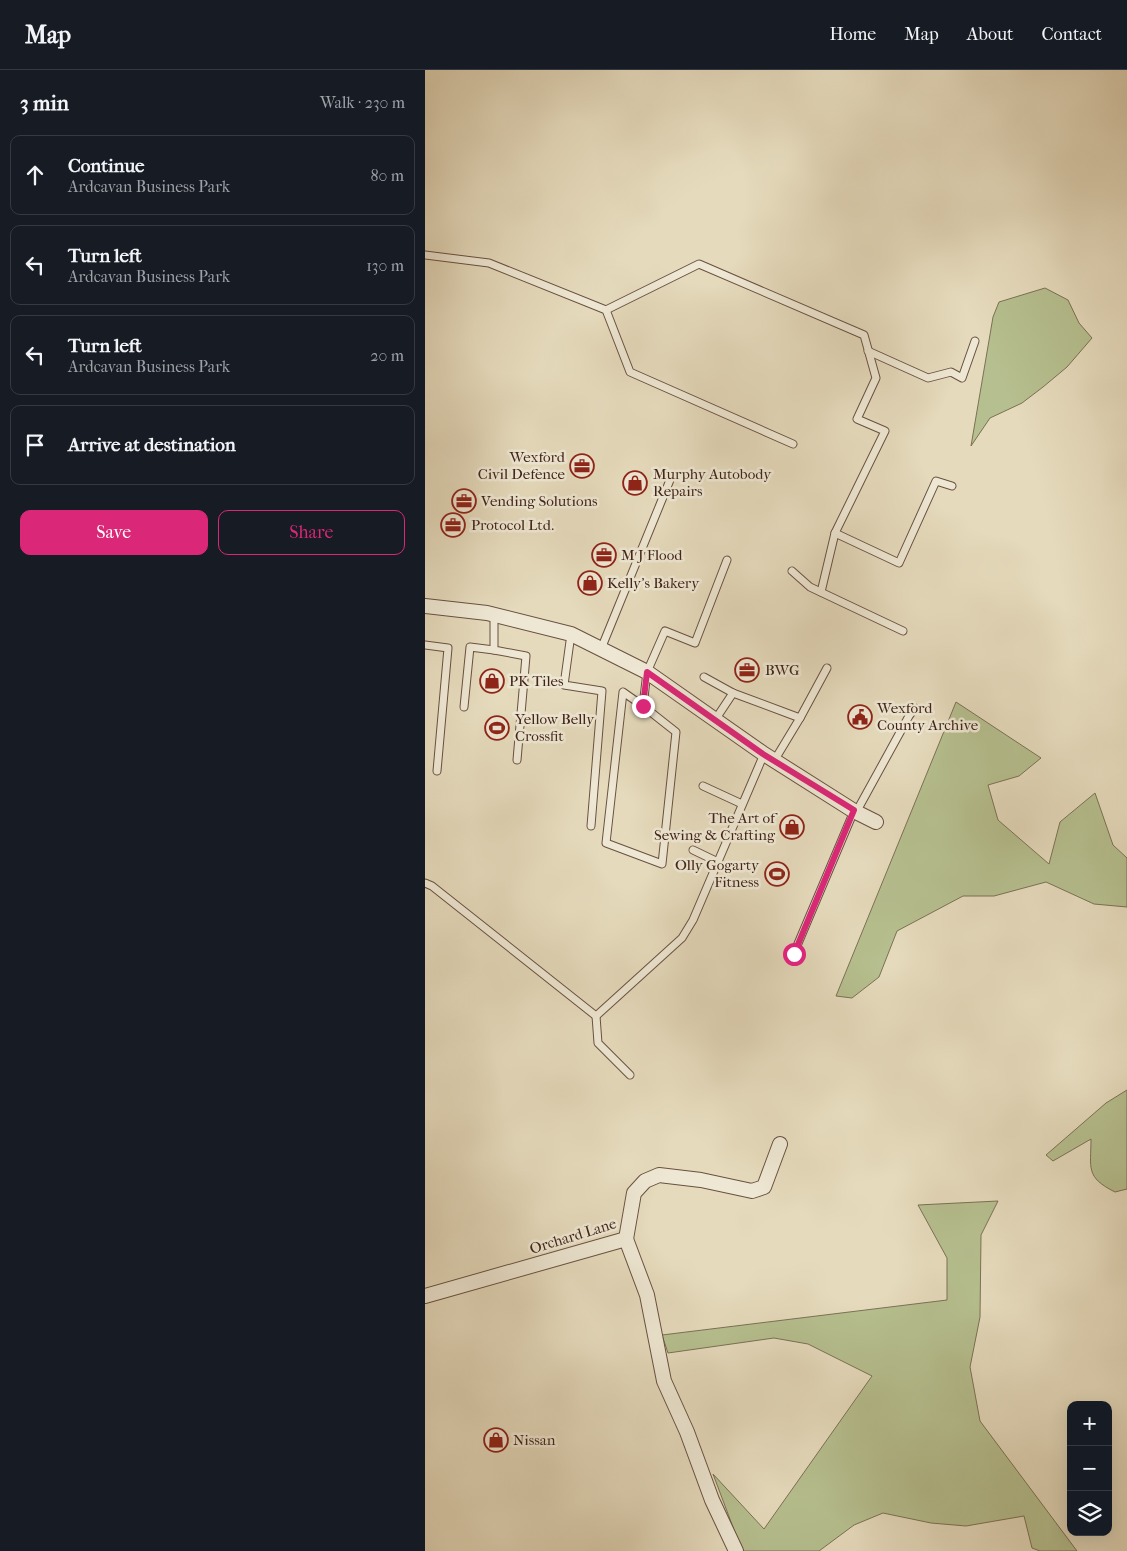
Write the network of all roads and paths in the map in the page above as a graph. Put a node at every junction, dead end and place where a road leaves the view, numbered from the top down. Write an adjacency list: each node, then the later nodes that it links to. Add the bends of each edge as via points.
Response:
1 (425, 255): 2 (lane, via 489,263)
2 (606, 310): 4 (lane, via 699,264 864,335); 5 (lane, via 630,372)
3 (975, 341): 4 (lane, via 962,378 951,372 928,378)
4 (868, 351): 8 (lane, via 876,378 857,418 885,431)
5 (793, 444)
6 (670, 480): 17 (lane)
7 (952, 486): 8 (lane, via 936,481 899,563)
8 (835, 533): 11 (lane)
9 (727, 560): 20 (lane, via 695,643 665,631)
10 (792, 571): 11 (lane)
11 (821, 592): 14 (lane)
12 (425, 606): 13 (street)
13 (494, 615): 15 (street); 18 (lane)
14 (903, 631)
15 (571, 634): 17 (street); 35 (lane, via 565,685 602,691)
16 (425, 645): 30 (lane, via 448,648)
17 (601, 649): 20 (street)
18 (494, 650): 24 (lane, via 470,647); 29 (lane, via 526,656)
19 (827, 668): 26 (lane)
20 (647, 672): 23 (lane); 27 (street)
21 (704, 677): 22 (lane)
22 (733, 694): 26 (lane); 27 (lane)
23 (643, 706): 23 (lane, via 623,692 606,843 662,864 676,732)
24 (464, 707)
25 (915, 708): 33 (lane, via 896,736 859,807)
26 (800, 718): 28 (lane)
27 (715, 720): 28 (street)
28 (769, 757): 32 (lane); 33 (street)
29 (517, 760)
30 (437, 771)
31 (703, 786): 32 (lane)
32 (742, 804): 37 (lane)
33 (854, 810): 34 (street); 39 (lane)
34 (876, 822)
35 (591, 826)
36 (693, 850): 37 (lane)
37 (718, 862): 40 (lane, via 682,938)
38 (425, 884): 40 (lane, via 432,886)
39 (794, 954)
40 (596, 1016): 41 (lane, via 599,1043)
41 (630, 1075)
42 (780, 1144): 43 (street, Orchard Lane, via 764,1187 752,1191 659,1175 645,1181 634,1193)
43 (626, 1239): 44 (street, Orchard Lane); 45 (street, via 647,1295 664,1381)
44 (425, 1296)
45 (736, 1551)

